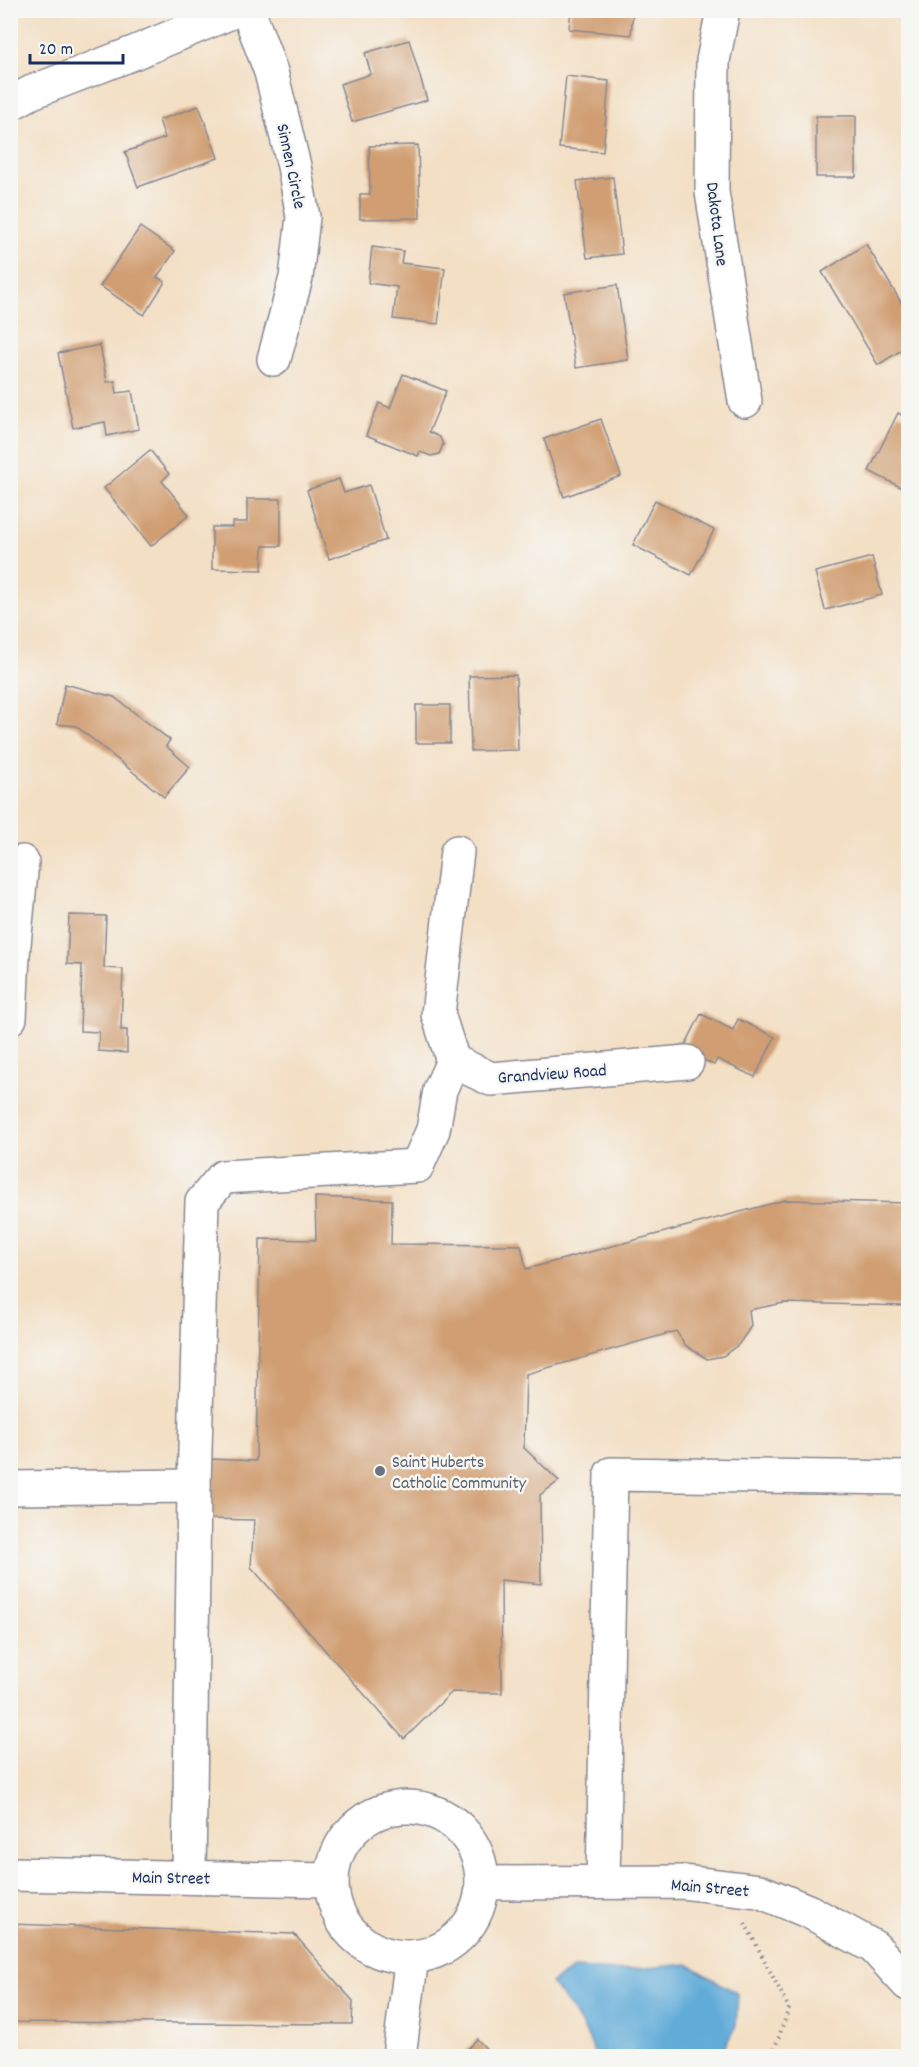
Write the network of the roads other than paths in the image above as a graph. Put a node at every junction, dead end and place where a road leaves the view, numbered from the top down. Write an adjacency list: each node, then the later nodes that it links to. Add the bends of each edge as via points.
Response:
1 (237, 10): 4 (street)
2 (249, 10): 5 (street, Sinnen Circle, via 271,72 303,217 296,278)
3 (723, 10): 6 (street, Dakota Lane, via 713,61 712,192)
4 (10, 104)
5 (274, 359)
6 (745, 401)
7 (457, 852): 10 (street, via 438,1014)
8 (22, 862): 9 (street)
9 (10, 1018)
10 (453, 1061): 11 (street, Grandview Road, via 491,1079); 13 (street, via 440,1090 433,1130 417,1166 223,1177 202,1202)
11 (687, 1062)
12 (909, 1478): 18 (street, via 611,1473)
13 (194, 1486): 14 (street); 16 (street)
14 (10, 1488)
15 (10, 1874): 16 (street, Main Street)
16 (189, 1877): 17 (street, Main Street)
17 (332, 1880): 19 (street, via 339,1848 359,1824 376,1812 407,1806 427,1809 453,1822 475,1848); 20 (street, via 341,1920 361,1942 382,1954)
18 (603, 1882): 19 (street, Main Street); 21 (street, Main Street, via 682,1882 759,1891 810,1912 874,1947)
19 (482, 1883): 20 (street, via 472,1922 456,1940 437,1952)
20 (412, 1957): 22 (street)
21 (909, 1984)
22 (399, 2056)

